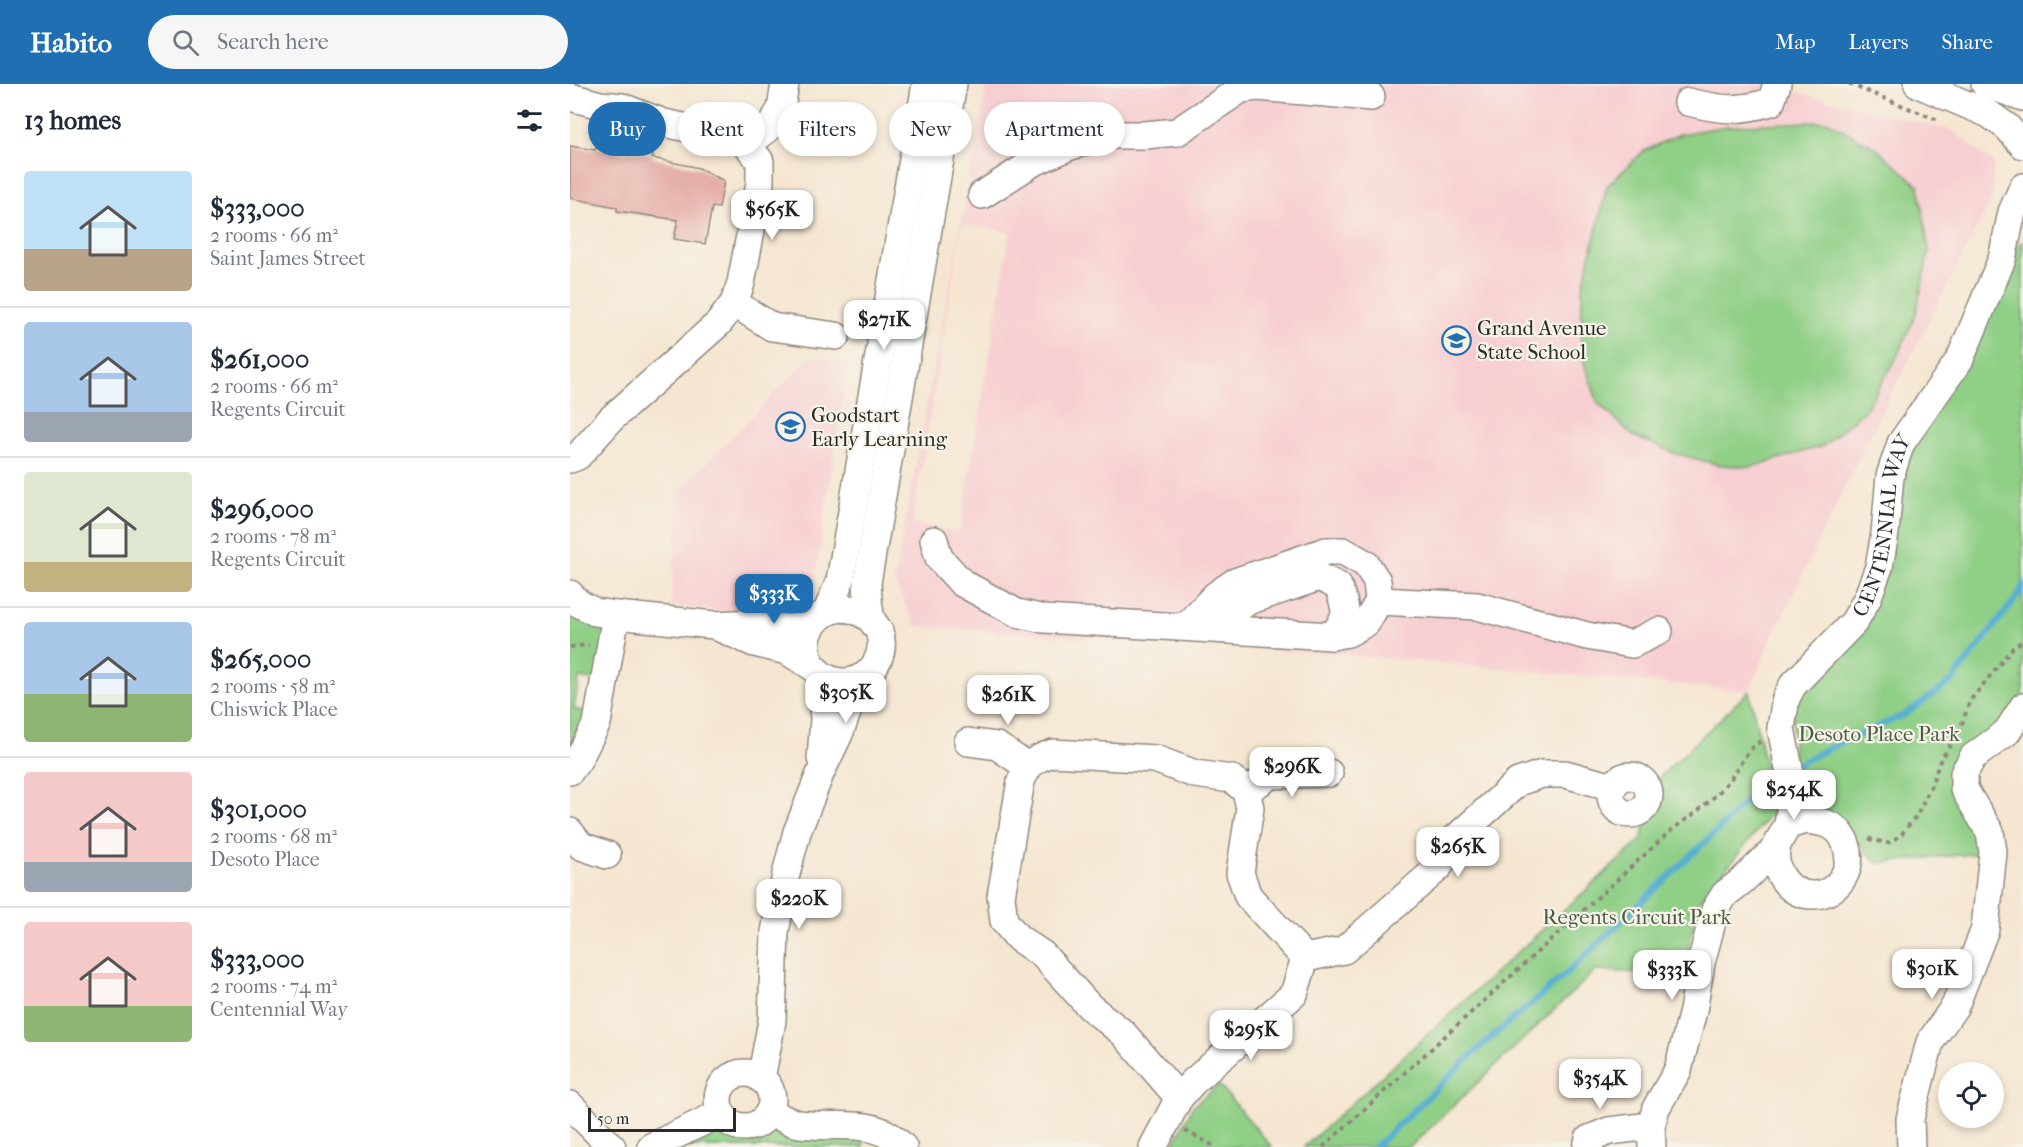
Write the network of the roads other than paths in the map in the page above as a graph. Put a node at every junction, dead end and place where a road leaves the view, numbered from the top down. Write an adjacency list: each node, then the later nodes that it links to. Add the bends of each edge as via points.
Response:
1 (785, 84): 12 (street, via 781,109)
2 (926, 84): 26 (street, via 840,581)
3 (953, 84): 27 (street, via 867,583)
4 (1777, 84): 10 (street, via 1771,102 1746,109 1718,109)
5 (1918, 84): 13 (street, via 1989,114)
6 (1985, 84): 9 (street)
7 (570, 97): 11 (street, via 622,107)
8 (1371, 97): 16 (street, via 1241,89 1177,132 1105,135 1032,163)
9 (2023, 97)
10 (1688, 102)
11 (678, 126)
12 (765, 131)
13 (2023, 145)
14 (756, 156): 19 (street, via 760,161 760,183)
15 (2023, 187): 18 (street, CENTENNIAL WAY, via 2012,212)
16 (982, 195)
17 (2023, 235): 18 (street, CENTENNIAL WAY)
18 (2002, 260): 41 (street, CENTENNIAL WAY, via 1960,359 1900,443 1890,476 1879,567 1867,599 1854,622 1785,698 1775,745)
19 (734, 303): 20 (street, via 772,327); 21 (street, via 718,323 611,419 578,456)
20 (836, 336)
21 (570, 459)
22 (934, 540): 29 (street, via 939,558 962,583 1017,613 1044,619)
23 (570, 594): 25 (street, via 595,612)
24 (1379, 601): 29 (street, via 1377,581 1366,564 1343,551 1326,551 1235,582); 31 (street, via 1478,606 1587,636 1632,644); 32 (street, via 1366,623)
25 (616, 615): 28 (street); 38 (street, via 597,723)
26 (820, 618): 27 (street, via 839,608 851,608); 28 (street, via 788,628 755,623); 33 (street, via 807,638 807,653)
27 (872, 620): 34 (street, via 878,629 881,652 870,672)
28 (714, 625): 33 (street, via 754,643 787,651)
29 (1185, 627): 30 (street)
30 (1218, 629): 32 (street); 32 (street, via 1248,601 1319,577 1338,586 1345,605 1344,621)
31 (1659, 632)
32 (1332, 636)
33 (817, 670): 34 (street, via 839,682); 40 (street, via 824,719)
34 (860, 678): 40 (street, via 840,734)
35 (2023, 707): 62 (street, via 2007,732 1973,757 1964,772 1964,789 1990,832 1993,852 1985,929 1955,1006 1930,1042 1910,1119)
36 (968, 742): 37 (street, via 997,746)
37 (1027, 766): 43 (street, via 1053,753 1155,759 1195,774 1232,778); 52 (street, via 1001,896 1004,921 1090,1007 1124,1033)
38 (570, 771)
39 (1329, 773): 43 (street, via 1270,775)
40 (820, 774): 51 (street, via 797,832 786,874 775,932 772,1021)
41 (1792, 782): 44 (street); 46 (street, CENTENNIAL WAY)
42 (1613, 787): 50 (street, via 1565,774 1542,774 1518,782 1456,838 1438,868 1344,950)
43 (1246, 791): 50 (street, via 1250,808 1240,873 1248,896)
44 (1826, 822): 46 (street, via 1806,820); 49 (street, via 1843,835 1850,855 1844,878 1820,894)
45 (570, 832): 47 (street, via 580,846)
46 (1782, 837): 48 (street); 49 (street, CENTENNIAL WAY, via 1777,870)
47 (607, 855)
48 (1742, 881): 49 (street); 56 (street, via 1725,894 1715,910 1677,1070 1656,1108)
49 (1791, 888)
50 (1305, 958): 52 (street, via 1293,994)
51 (761, 1079): 54 (street, via 771,1094); 55 (street, via 744,1074 727,1080 718,1096)
52 (1179, 1098): 60 (street)
53 (570, 1105): 57 (street)
54 (770, 1112): 55 (street, via 758,1124 742,1127); 59 (street, via 799,1124 867,1126 881,1130)
55 (722, 1113): 58 (street)
56 (1652, 1137): 61 (street, via 1609,1131 1589,1139)
57 (612, 1147)
58 (651, 1147)
59 (903, 1147)
60 (1153, 1147)
61 (1587, 1147)
62 (1911, 1147)

